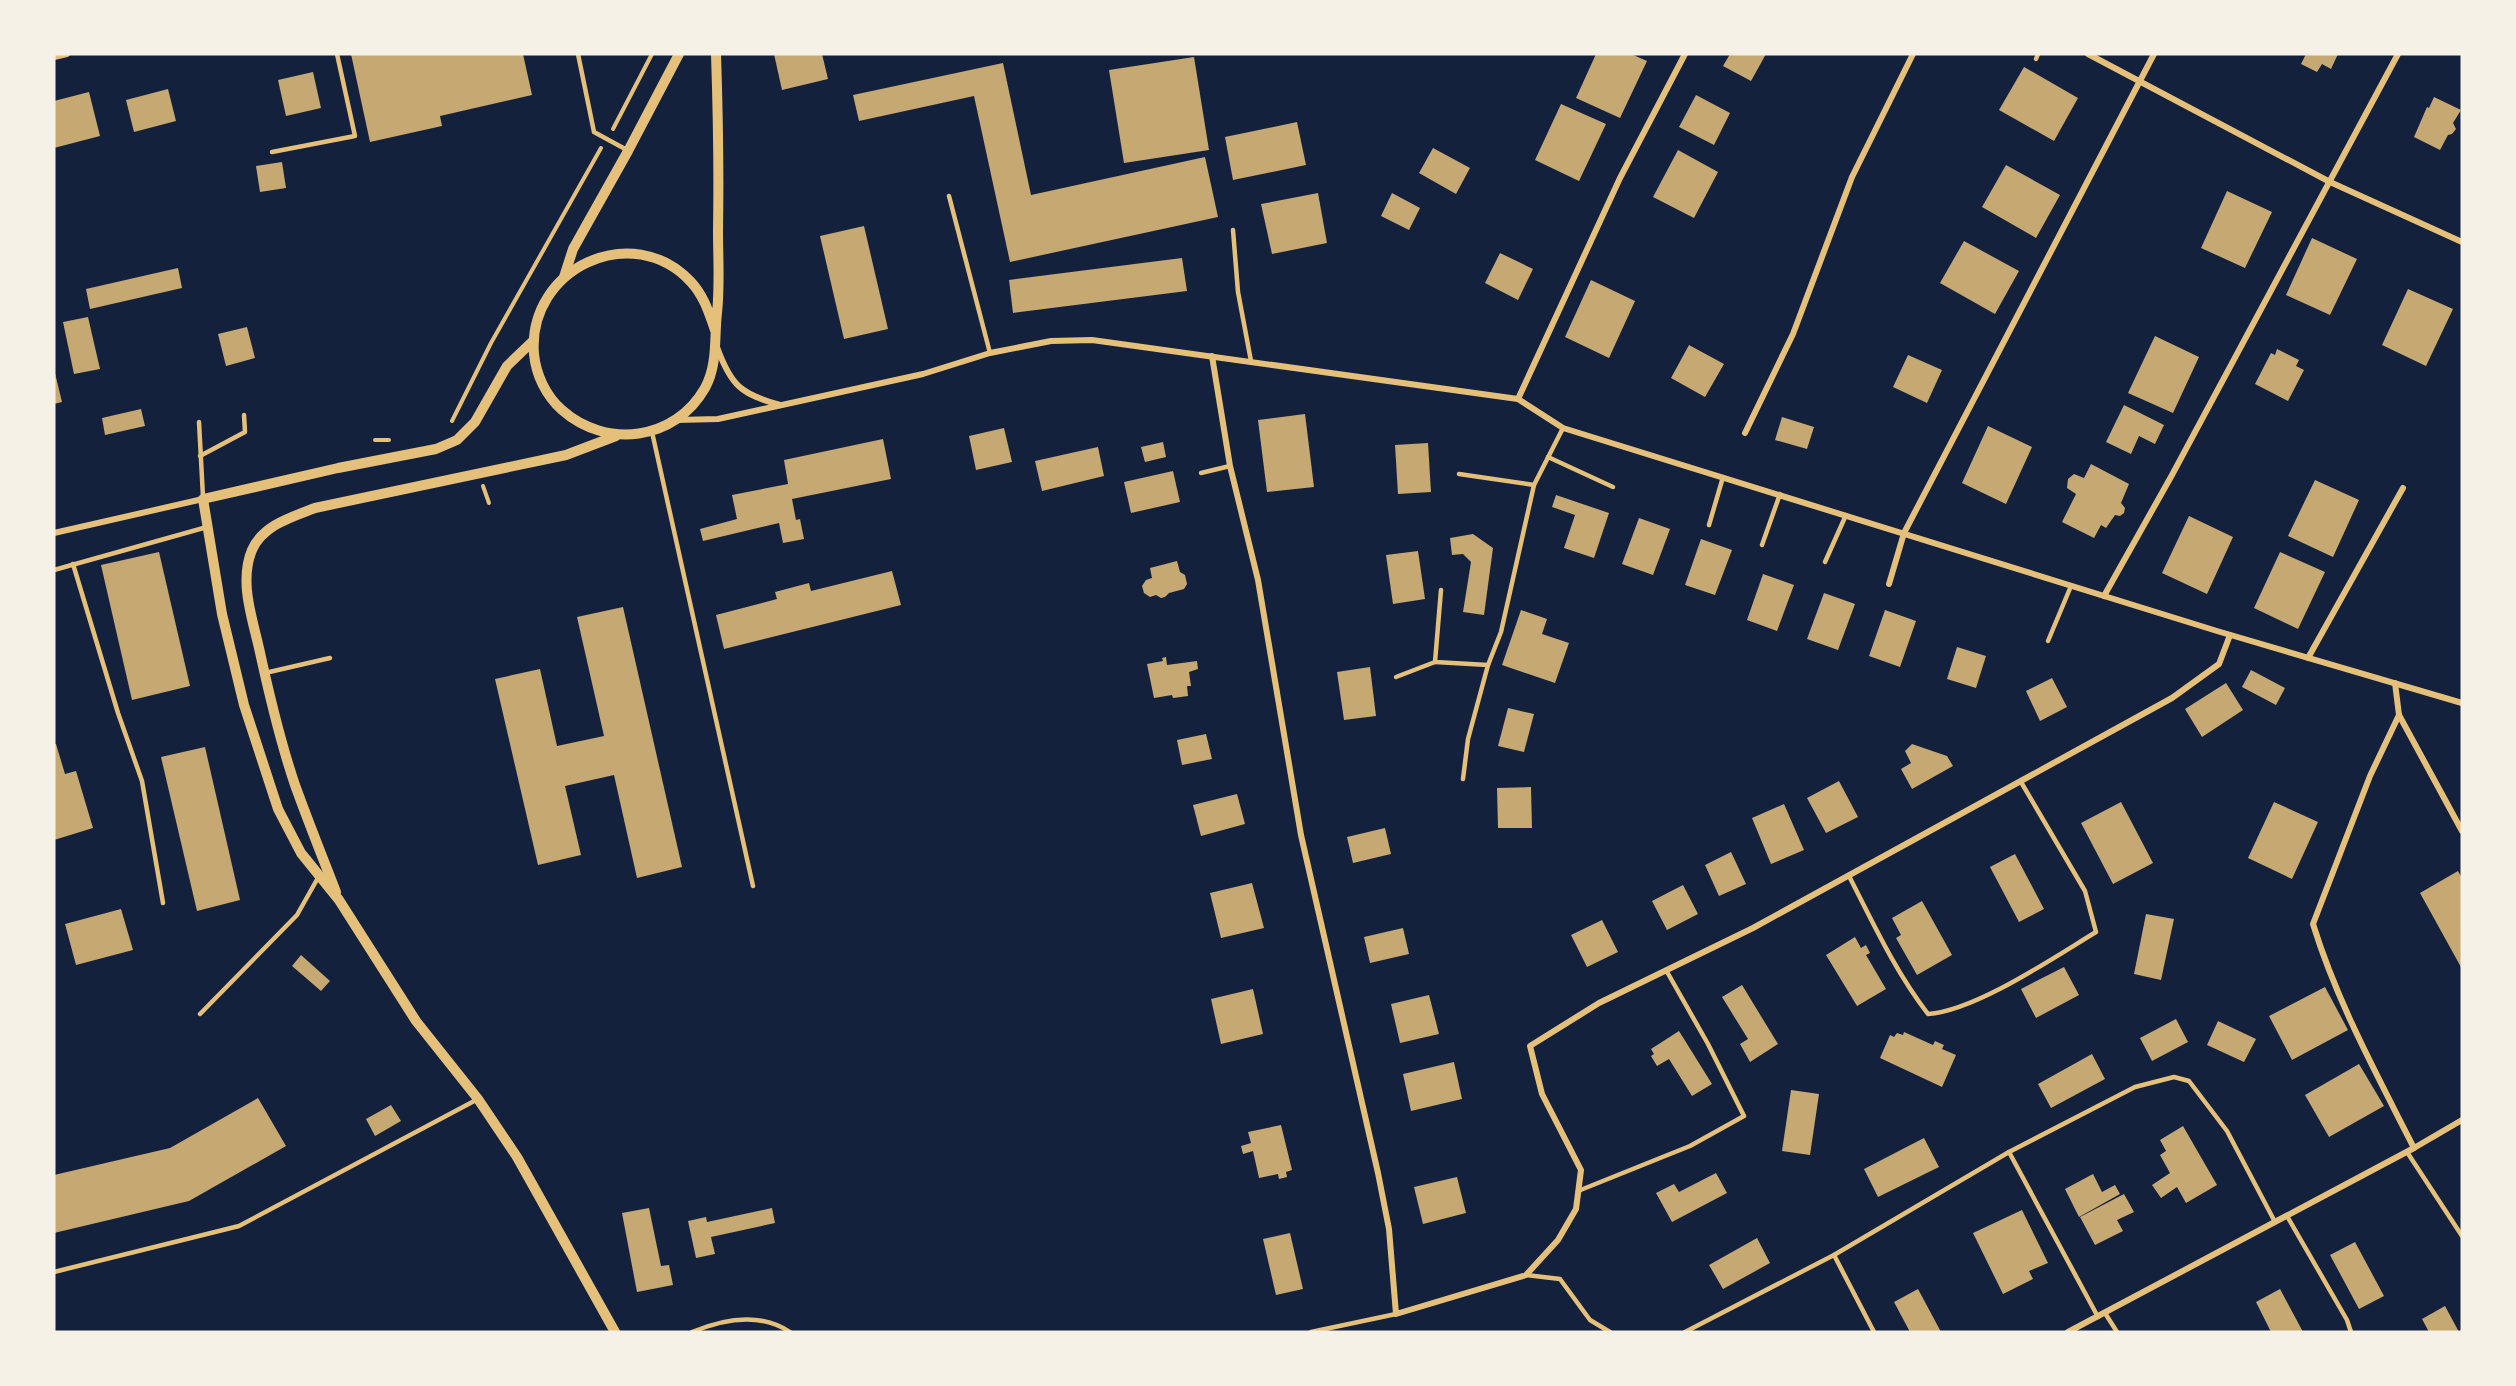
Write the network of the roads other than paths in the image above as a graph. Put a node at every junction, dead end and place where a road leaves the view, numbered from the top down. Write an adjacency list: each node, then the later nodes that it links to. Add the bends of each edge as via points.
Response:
1 (67, 54): 11 (street)
2 (337, 54): 14 (lane, via 356,136)
3 (578, 54): 13 (lane, via 594,132)
4 (679, 54): 13 (street)
5 (717, 54): 20 (street)
6 (1685, 54): 26 (street, via 1620,178)
7 (1914, 54): 33 (street, via 1852,177 1793,334)
8 (2088, 54): 12 (street)
9 (2154, 54): 12 (street)
10 (2398, 54): 15 (street)
11 (54, 57)
12 (2140, 81): 15 (street); 50 (street)
13 (628, 151): 19 (street, via 573,249)
14 (272, 152)
15 (2330, 182): 18 (street); 58 (street)
16 (949, 196): 23 (lane)
17 (1233, 230): 25 (lane)
18 (2462, 242)
19 (564, 276): 20 (street, via 587,261 614,254 642,255 668,265 690,281 706,304); 21 (street, via 537,317)
20 (715, 330): 22 (street)
21 (533, 341): 34 (street, via 535,364 556,405 573,420); 45 (street, via 507,366 475,422 457,440 436,449)
22 (716, 344): 27 (street, via 734,385 754,398); 29 (street, via 705,387)
23 (990, 353): 24 (street, via 1052,341 1092,340); 27 (street, via 923,374)
24 (1212, 356): 25 (street); 37 (street)
25 (1251, 360): 26 (street)
26 (1518, 399): 31 (street)
27 (783, 406): 29 (street, via 718,419)
28 (244, 416): 35 (lane, via 244,432)
29 (675, 421): 32 (street)
30 (198, 422): 35 (lane)
31 (1563, 428): 36 (lane); 40 (street)
32 (652, 432): 34 (street); 75 (lane)
33 (1744, 433)
34 (616, 436): 65 (street, via 566,455 315,508 279,522 253,549 248,570 248,596)
35 (200, 456): 45 (lane)
36 (1548, 456): 41 (lane); 42 (lane)
37 (1230, 466): 38 (lane); 93 (street, via 1258,580 1301,835 1389,1229)
38 (1201, 473)
39 (1460, 474): 41 (lane)
40 (1723, 477): 44 (street); 47 (lane)
41 (1534, 485): 64 (lane, via 1501,632)
42 (1613, 487)
43 (2403, 488): 62 (street)
44 (1779, 494): 46 (street); 51 (lane)
45 (203, 499): 48 (street); 49 (street)
46 (1846, 515): 50 (street); 52 (lane)
47 (1708, 525)
48 (208, 527): 53 (lane); 73 (street, via 222,614 244,705 278,809 301,853)
49 (54, 533)
50 (1904, 533): 55 (street); 56 (street)
51 (1762, 545)
52 (1825, 562)
53 (73, 564): 54 (lane); 77 (lane, via 142,781)
54 (54, 570)
55 (1889, 584)
56 (2071, 585): 58 (street); 60 (lane)
57 (1441, 590): 63 (lane)
58 (2104, 596): 59 (street)
59 (2230, 635): 62 (street); 71 (street, via 2220,664 2172,698)
60 (2048, 641)
61 (330, 658): 65 (lane)
62 (2308, 658): 67 (street)
63 (1435, 662): 64 (lane); 66 (lane)
64 (1488, 665): 70 (lane, via 1468,739)
65 (265, 673): 76 (street, via 295,784)
66 (1396, 677)
67 (2395, 683): 68 (street); 69 (street)
68 (2462, 703)
69 (2399, 715): 72 (street); 82 (street, via 2370,776 2313,924 2363,1046)
70 (1463, 779)
71 (2021, 782): 74 (street); 74 (lane, via 2085,891 2096,932 2008,983 1958,1008 1928,1014 1882,941)
72 (2462, 831)
73 (319, 875): 76 (street); 79 (lane, via 297,915)
74 (1849, 876): 78 (street)
75 (753, 886)
76 (339, 900): 80 (street, via 416,1021)
77 (163, 903)
78 (1666, 970): 85 (street, via 1599,1003 1530,1046 1542,1094 1581,1170); 85 (lane, via 1744,1116 1690,1146)
79 (200, 1014)
80 (478, 1098): 90 (lane, via 239,1226); 95 (street, via 517,1157)
81 (2462, 1120): 82 (street)
82 (2414, 1148): 84 (street)
83 (2009, 1152): 87 (lane, via 2134,1087 2174,1077 2189,1081 2227,1131); 89 (lane); 94 (lane)
84 (2407, 1152): 86 (street); 88 (lane)
85 (1578, 1191): 91 (street, via 1576,1209 1558,1240)
86 (2287, 1216): 87 (street); 104 (lane)
87 (2275, 1222): 92 (street)
88 (2462, 1236)
89 (1834, 1255): 100 (lane); 101 (lane)
90 (54, 1272)
91 (1526, 1275): 93 (street); 99 (lane, via 1560,1279 1590,1320)
92 (2105, 1313): 94 (street); 103 (lane)
93 (1396, 1314): 98 (lane)
94 (2098, 1317): 102 (street)
95 (615, 1332)
96 (692, 1332): 97 (lane, via 730,1320 757,1318)
97 (790, 1332)
98 (1311, 1332)
99 (1610, 1332)
100 (1685, 1332)
101 (1874, 1332)
102 (2068, 1332)
103 (2117, 1332)
104 (2351, 1332)

